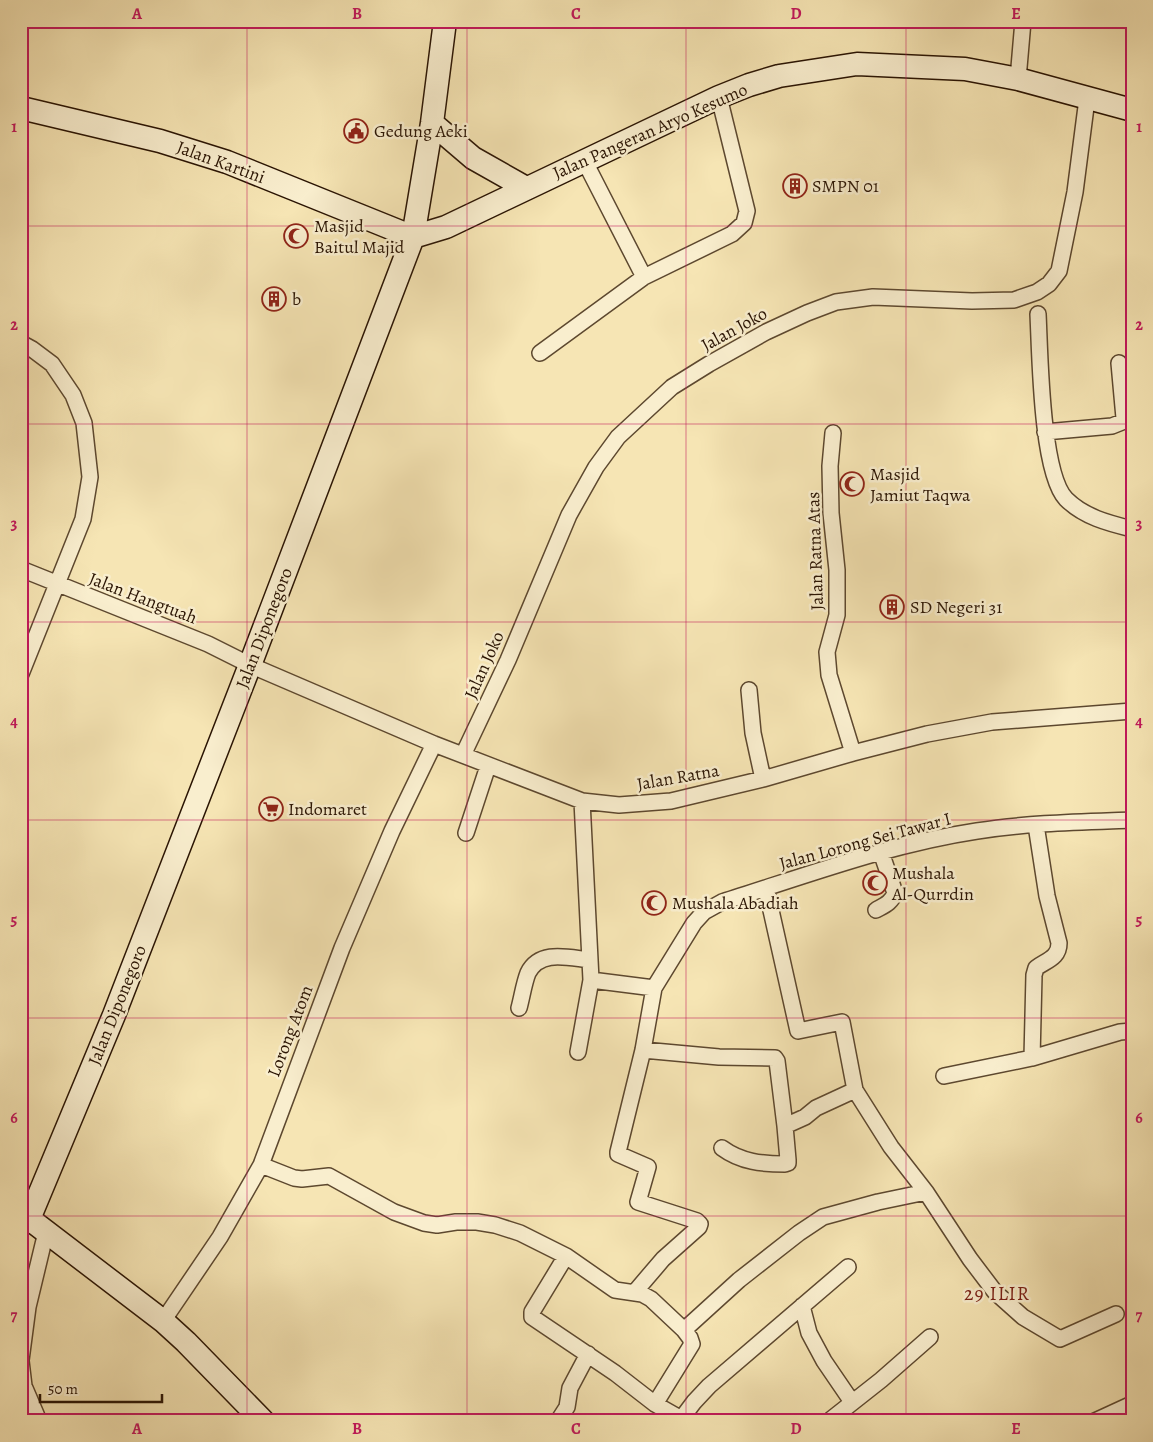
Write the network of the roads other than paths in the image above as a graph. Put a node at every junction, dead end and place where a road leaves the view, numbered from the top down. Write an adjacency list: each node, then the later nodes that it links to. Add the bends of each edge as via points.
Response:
1 (446, 21): 8 (street, Jalan Diponegoro)
2 (1023, 21): 3 (street)
3 (1018, 79): 4 (street, Jalan Pangeran Aryo Kesumo, via 965,69 857,64 779,76); 5 (street, Jalan Pangeran Aryo Kesumo)
4 (719, 96): 9 (street, Jalan Pangeran Aryo Kesumo); 12 (street, via 747,211 744,223 732,234)
5 (1087, 99): 7 (street, Jalan Pangeran Aryo Kesumo); 28 (street, Jalan Joko, via 1076,192 1059,271 1049,284 1014,300 873,297 836,302 807,312 672,387 618,437 596,467 569,515 508,660)
6 (21, 108): 11 (street, Jalan Kartini, via 160,141 227,162)
7 (1132, 110)
8 (432, 123): 10 (street, via 474,158); 11 (street, Jalan Diponegoro)
9 (584, 160): 10 (street, Jalan Pangeran Aryo Kesumo); 12 (street)
10 (526, 188): 11 (street, Jalan Pangeran Aryo Kesumo, via 446,227)
11 (413, 237): 22 (street, Jalan Diponegoro)
12 (644, 277): 15 (street)
13 (1038, 314): 17 (street)
14 (21, 344): 21 (street, via 52,364 73,395 84,423 90,477 83,518)
15 (540, 352)
16 (1119, 363): 17 (street, via 1122,422 1112,426)
17 (1045, 432): 19 (street, via 1054,477 1065,498 1100,522)
18 (833, 433): 27 (street, Jalan Ratna Atas, via 831,513 837,570 837,615 827,652 829,675)
19 (1132, 529)
20 (21, 569): 21 (street, Jalan Hangtuah)
21 (56, 584): 22 (street, Jalan Hangtuah, via 208,644); 23 (street)
22 (250, 665): 26 (street, Jalan Ratna); 52 (street, Jalan Diponegoro)
23 (21, 674)
24 (749, 690): 30 (street, via 753,733)
25 (1132, 711): 27 (street, Jalan Ratna, via 992,722)
26 (434, 744): 28 (street, Jalan Ratna); 50 (street, Lorong Atom, via 392,831 342,948)
27 (853, 753): 30 (street, Jalan Ratna)
28 (463, 755): 29 (street, Jalan Ratna)
29 (488, 766): 31 (street, Jalan Ratna); 34 (street)
30 (763, 779): 31 (street, Jalan Ratna, via 670,801 619,805)
31 (582, 801): 38 (street)
32 (1132, 820): 33 (street, Jalan Lorong Sei Tawar I)
33 (1036, 825): 35 (street, Jalan Lorong Sei Tawar I, via 978,830); 45 (street, via 1047,896 1060,950 1036,968 1034,975)
34 (466, 833)
35 (881, 852): 36 (street, Jalan Lorong Sei Tawar I); 37 (street, via 895,893 888,904)
36 (766, 888): 40 (street, Jalan Lorong Sei Tawar I, via 722,902 704,912); 47 (street, via 798,1030 842,1022)
37 (876, 910)
38 (590, 960): 39 (street); 41 (street, via 544,958 529,972)
39 (591, 980): 40 (street); 44 (street)
40 (654, 988): 43 (street)
41 (519, 1008)
42 (1132, 1031): 45 (street)
43 (643, 1050): 48 (street, via 775,1058); 55 (street, via 618,1154 648,1166 638,1202 700,1224 663,1259)
44 (578, 1052)
45 (1032, 1058): 46 (street)
46 (944, 1076)
47 (855, 1090): 48 (street); 51 (street, via 891,1147)
48 (785, 1126): 49 (street, via 786,1164 742,1160)
49 (722, 1148)
50 (261, 1165): 53 (street, via 294,1178 329,1176 394,1212 424,1223 436,1225 468,1221 495,1225 520,1233); 58 (street, Lorong Atom, via 220,1236)
51 (926, 1192): 57 (street, via 995,1292 1040,1328 1063,1339); 59 (street, via 823,1217 739,1280)
52 (33, 1222): 58 (street); 62 (street)
53 (566, 1256): 55 (street, via 615,1290); 61 (street, via 532,1315)
54 (848, 1267): 56 (street)
55 (634, 1293): 59 (street, via 651,1299)
56 (802, 1306): 63 (street, via 809,1333); 66 (street, via 709,1386)
57 (1116, 1314)
58 (162, 1321): 68 (street)
59 (684, 1330): 64 (street, via 692,1344)
60 (930, 1337): 63 (street)
61 (588, 1354): 64 (street); 69 (street, via 570,1388 567,1407)
62 (21, 1360): 67 (street, via 24,1386)
63 (852, 1402): 70 (street)
64 (655, 1404): 66 (street)
65 (1132, 1404): 71 (street)
66 (683, 1420)
67 (39, 1421)
68 (263, 1421)
69 (558, 1421)
70 (829, 1421)
71 (1096, 1421)

